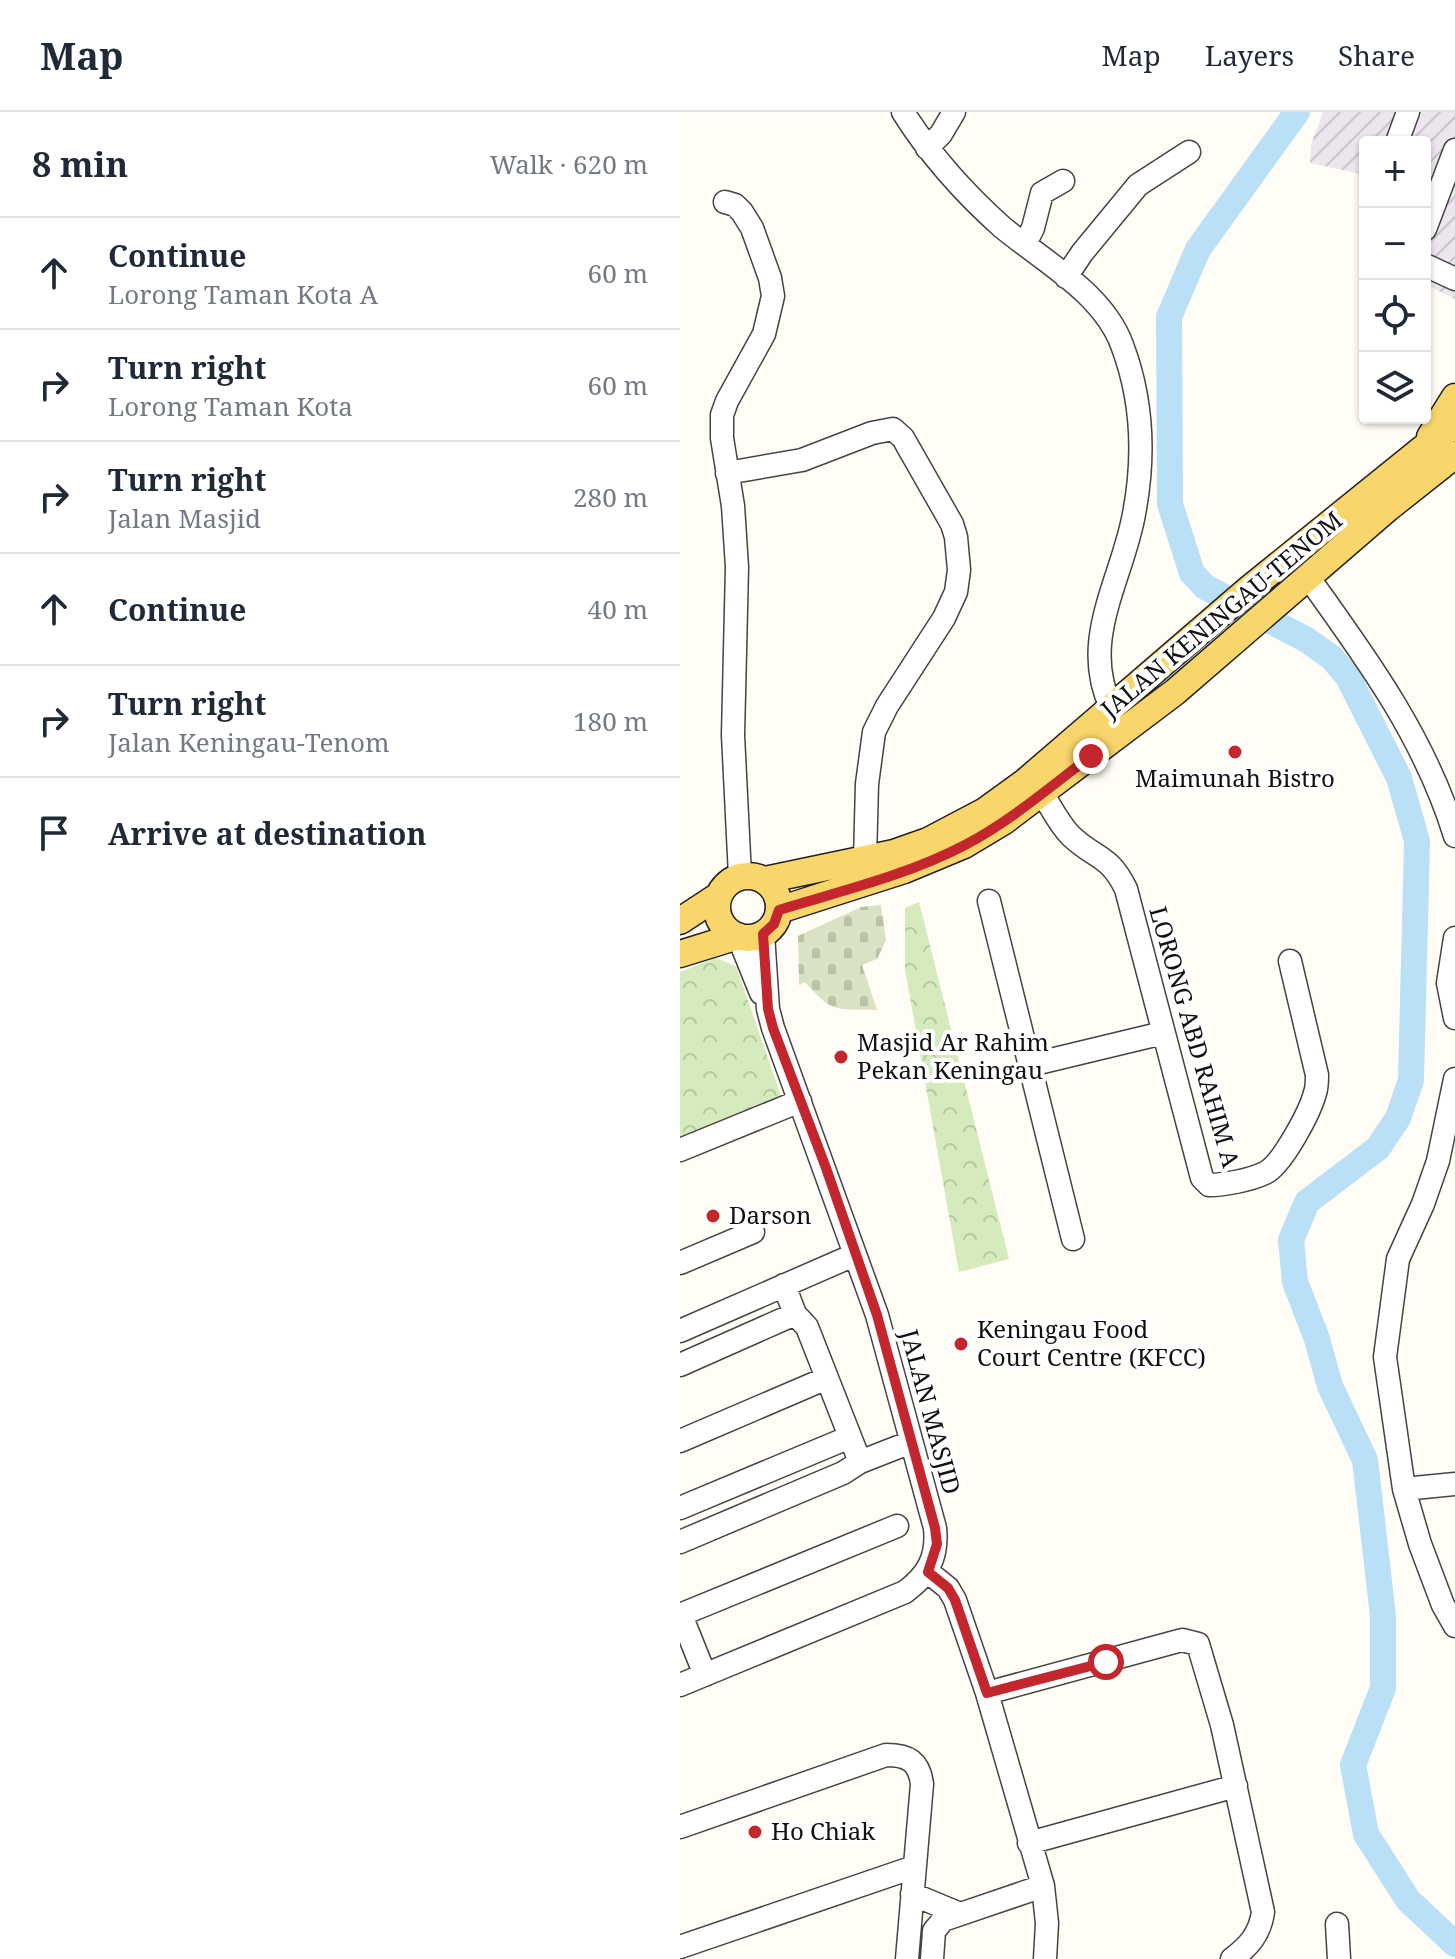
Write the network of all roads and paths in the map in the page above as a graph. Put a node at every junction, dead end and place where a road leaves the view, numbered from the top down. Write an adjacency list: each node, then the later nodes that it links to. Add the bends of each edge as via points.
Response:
1 (903, 112): 5 (street)
2 (954, 112): 5 (street)
3 (1408, 112): 4 (street)
4 (1399, 136)
5 (927, 148): 12 (street, via 977,204)
6 (1455, 150): 8 (street)
7 (1189, 152): 14 (street, via 1138,185)
8 (1434, 180): 11 (street)
9 (1063, 181): 12 (street, via 1042,193)
10 (725, 202): 20 (street, via 735,205 752,228 773,296 764,334 722,415)
11 (1429, 208)
12 (1025, 244): 14 (street)
13 (1431, 268): 15 (street)
14 (1066, 277): 22 (street, via 1087,295 1121,342 1140,413 1137,497 1099,646 1102,687)
15 (1455, 279)
16 (1455, 397): 18 (main road)
17 (1455, 425): 18 (main road, JALAN KENINGAU-TENOM)
18 (1421, 450): 22 (main road, JALAN KENINGAU-TENOM)
19 (1455, 455): 21 (main road, JALAN KENINGAU-TENOM)
20 (727, 473): 25 (street, via 802,460 893,429 952,524 959,570 951,604 874,732); 26 (street, via 737,567 733,735)
21 (1308, 577): 23 (main road, JALAN KENINGAU-TENOM, via 1175,692); 24 (street, via 1408,725)
22 (1111, 707): 25 (main road, JALAN KENINGAU-TENOM, via 985,811 928,841)
23 (1042, 793): 29 (main road, JALAN KENINGAU-TENOM, via 964,845); 36 (street, LORONG ABD RAHIM A, via 1074,838 1118,872)
24 (1455, 836)
25 (865, 859): 26 (main road, JALAN KENINGAU-TENOM)
26 (752, 878): 27 (main road, via 731,880); 29 (main road, via 776,893)
27 (718, 896): 30 (main road); 31 (main road, via 718,915 729,931)
28 (989, 901): 37 (street)
29 (779, 910): 31 (main road, via 774,924)
30 (680, 921)
31 (750, 935): 33 (main road); 39 (street, JALAN MASJID, via 768,1009)
32 (1455, 938): 35 (street, via 1448,983)
33 (680, 954)
34 (1290, 961): 36 (street, LORONG ABD RAHIM A, via 1317,1075 1316,1092 1277,1163 1265,1173 1220,1185 1202,1178)
35 (1455, 1018)
36 (1163, 1033): 37 (street)
37 (1030, 1065): 42 (street)
38 (1455, 1079): 55 (street, via 1438,1161 1395,1274 1385,1357)
39 (800, 1101): 40 (street); 43 (street, JALAN MASJID)
40 (680, 1150)
41 (753, 1232): 44 (street)
42 (1073, 1239)
43 (854, 1255): 45 (street); 52 (street, JALAN MASJID, via 877,1315)
44 (680, 1263)
45 (784, 1285): 46 (street); 47 (street)
46 (795, 1314): 48 (street); 49 (street, via 807,1327)
47 (680, 1331)
48 (680, 1365)
49 (827, 1378): 50 (street); 51 (street)
50 (850, 1437): 53 (street); 56 (street)
51 (680, 1441)
52 (911, 1442): 53 (street); 59 (street, JALAN MASJID, via 937,1544)
53 (860, 1462): 58 (street)
54 (1455, 1484): 55 (street)
55 (1404, 1489): 61 (street, via 1420,1544)
56 (680, 1508)
57 (897, 1526): 60 (street)
58 (680, 1540)
59 (928, 1572): 62 (street, via 905,1592); 64 (street, via 955,1600)
60 (681, 1615): 62 (street)
61 (1455, 1626)
62 (705, 1675): 63 (street)
63 (680, 1685)
64 (987, 1693): 65 (street, via 1182,1640 1195,1642); 67 (street)
65 (1236, 1786): 67 (street); 77 (street, via 1262,1921 1251,1943)
66 (680, 1827): 68 (street, via 886,1755 901,1755 913,1760 922,1784)
67 (1029, 1843): 69 (street)
68 (914, 1867): 70 (street); 73 (street)
69 (1043, 1886): 71 (street); 76 (street)
70 (912, 1894): 71 (street); 74 (street)
71 (960, 1914): 75 (street, via 937,1925)
72 (1337, 1924): 78 (street)
73 (680, 1947)
74 (907, 1959)
75 (932, 1959)
76 (1045, 1959)
77 (1232, 1959)
78 (1339, 1959)

